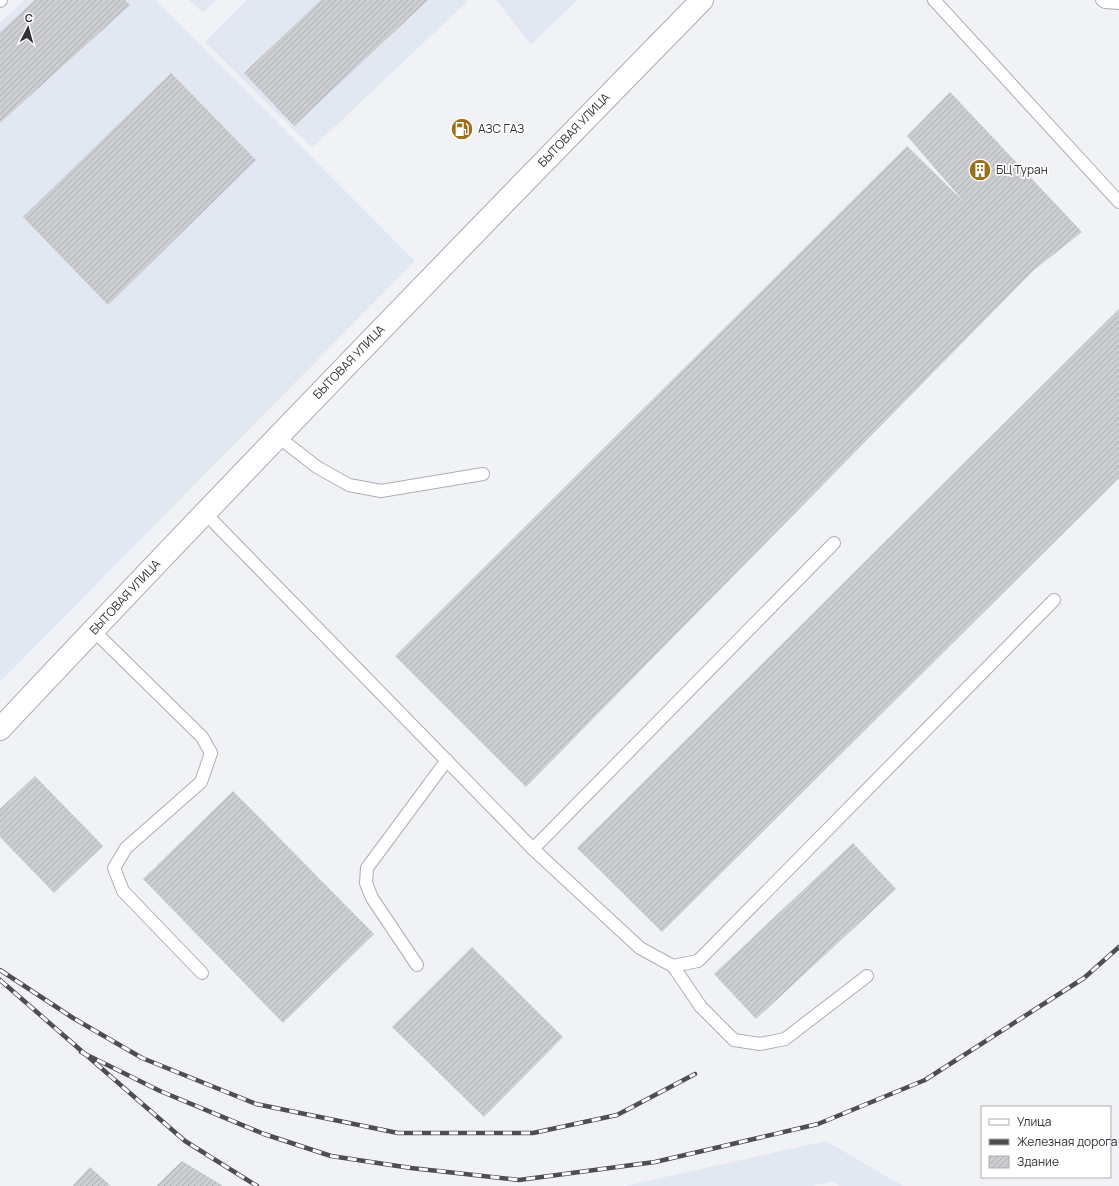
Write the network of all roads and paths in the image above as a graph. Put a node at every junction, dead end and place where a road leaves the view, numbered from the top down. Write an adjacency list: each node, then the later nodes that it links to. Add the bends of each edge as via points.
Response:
1 (702, 0): 6 (main road, БЫТОВАЯ УЛИЦА)
2 (934, 0): 5 (lane)
3 (1102, 0): 4 (lane)
4 (1119, 3)
5 (1119, 202)
6 (277, 436): 7 (lane, via 317,467 349,485 380,491); 8 (main road, БЫТОВАЯ УЛИЦА)
7 (483, 474)
8 (204, 512): 11 (main road, БЫТОВАЯ УЛИЦА); 13 (lane)
9 (834, 543): 14 (lane)
10 (1054, 600): 16 (lane, via 698,961)
11 (93, 630): 12 (main road, БЫТОВАЯ УЛИЦА); 17 (lane, via 202,737 210,753 201,782 126,848 114,868 123,891)
12 (0, 729)
13 (447, 760): 14 (lane); 15 (lane, via 367,868 366,883 372,898)
14 (533, 849): 16 (lane, via 640,948)
15 (417, 965)
16 (673, 966): 18 (lane, via 701,1008 734,1040 760,1044 785,1039)
17 (202, 973)
18 (867, 976)

